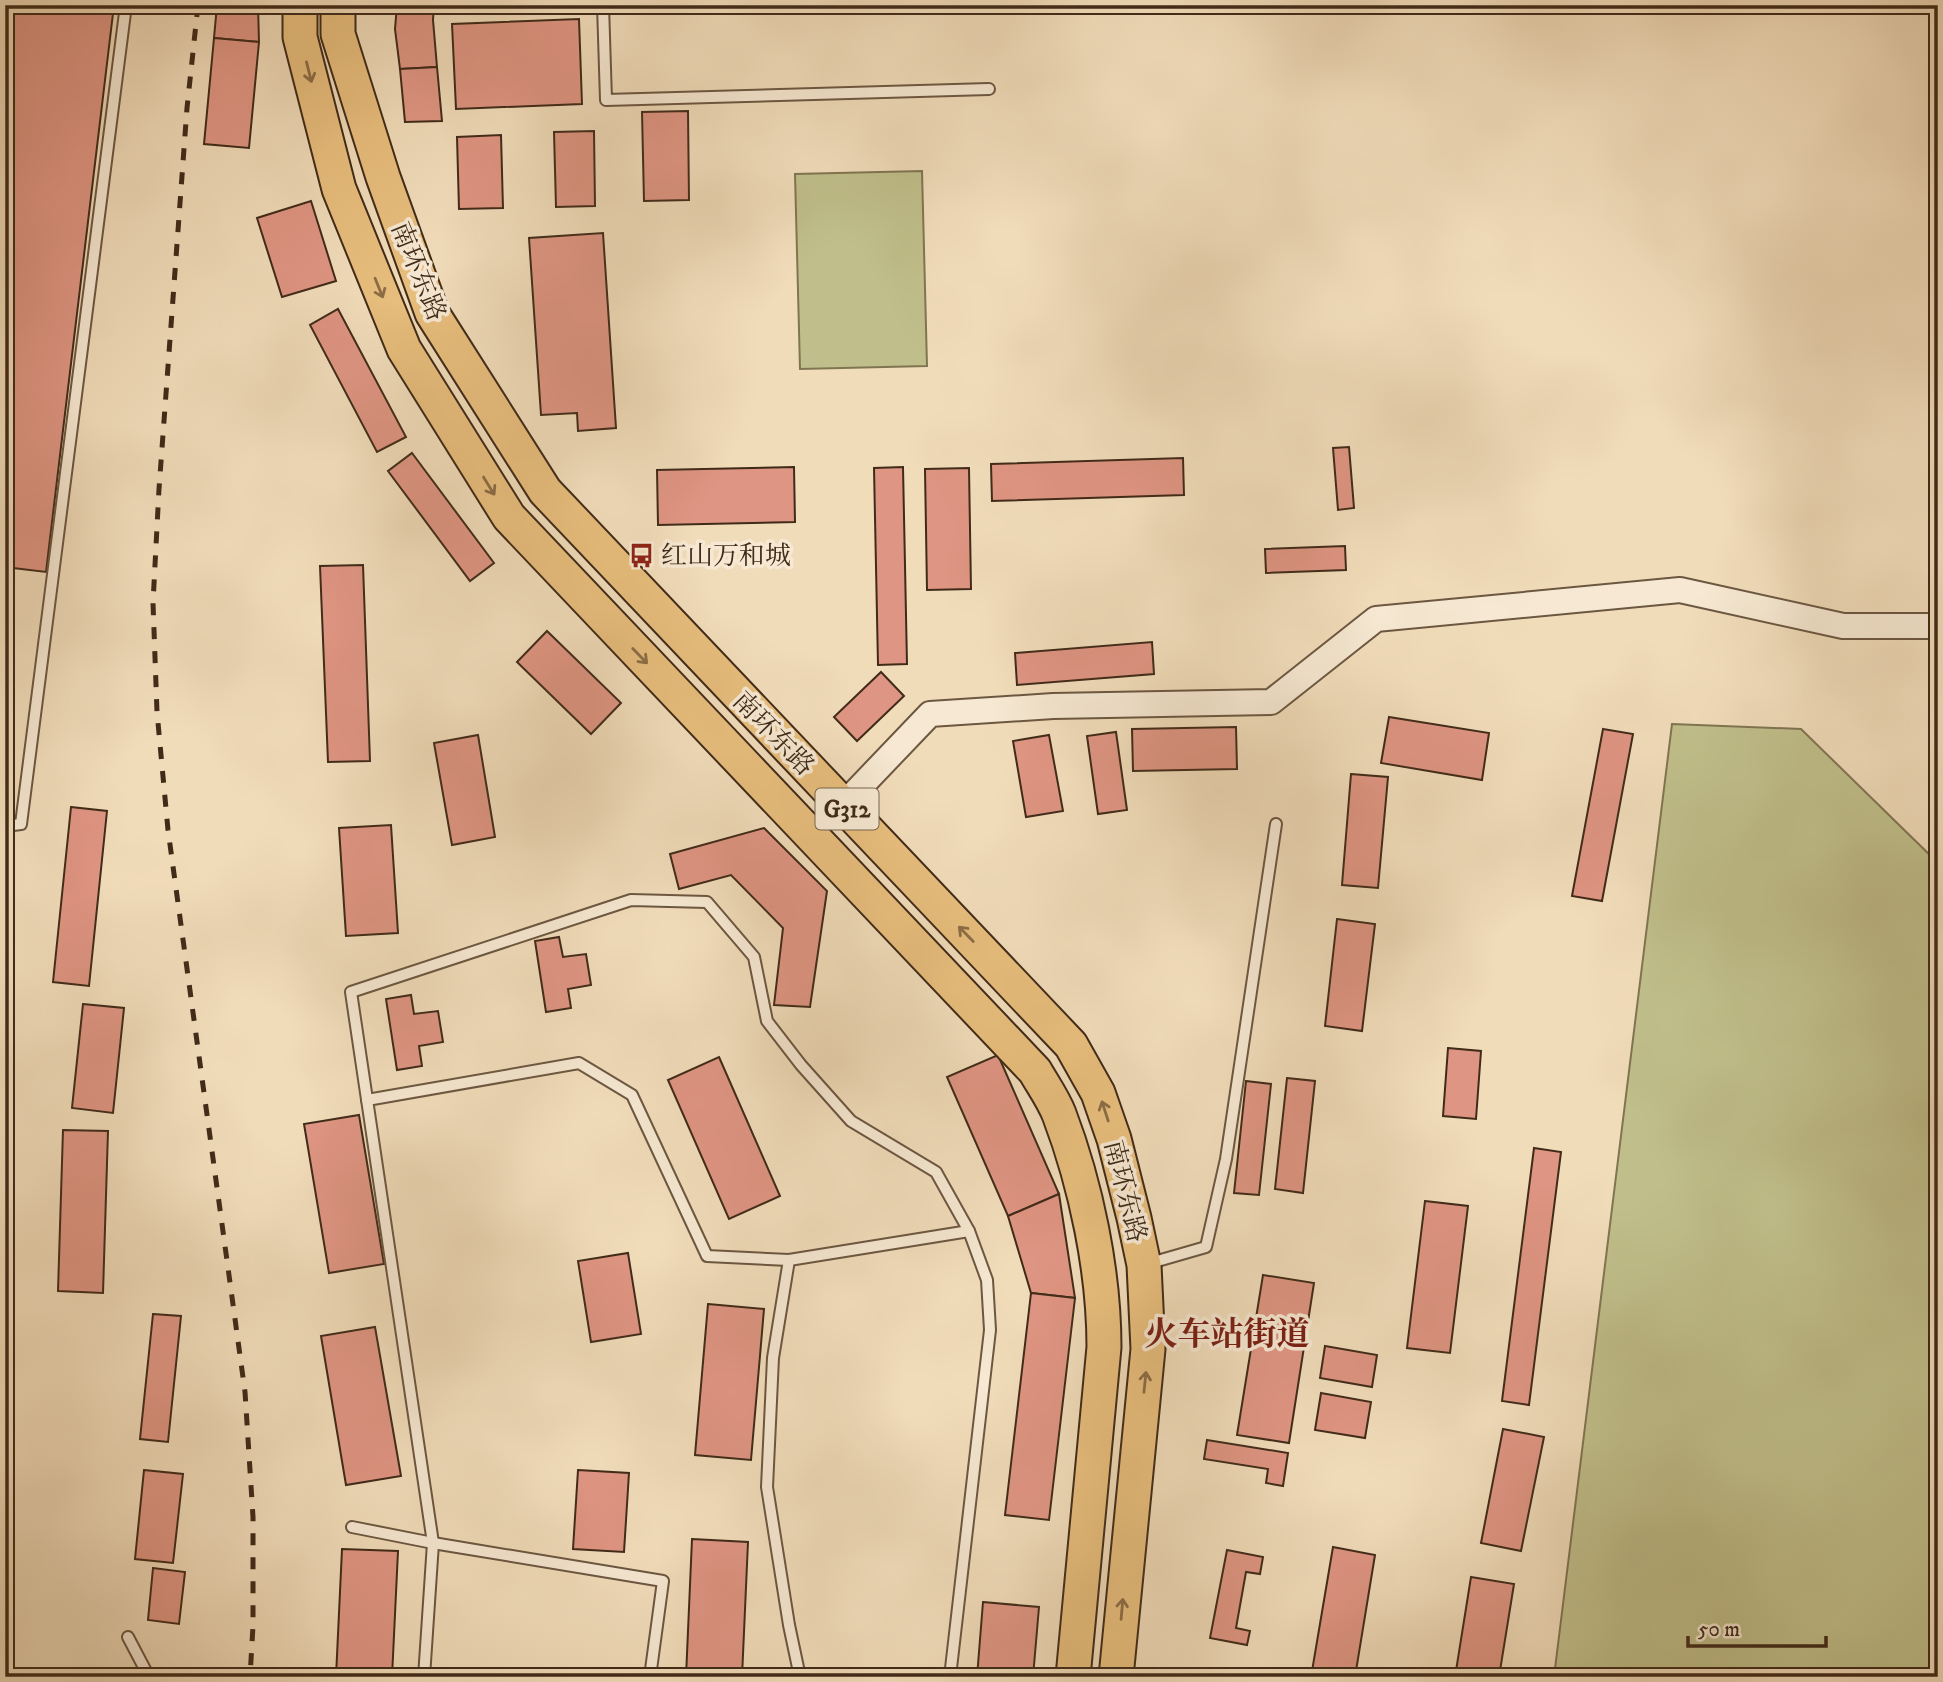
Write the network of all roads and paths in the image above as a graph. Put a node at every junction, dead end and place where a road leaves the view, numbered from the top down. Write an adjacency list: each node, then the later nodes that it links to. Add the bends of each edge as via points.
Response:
1 (126, 5): 9 (lane, via 21,824)
2 (300, 5): 22 (highway, 南环东路 / G312, one-way to 22, via 300,37 344,201 404,349 509,517 1035,1071 1058,1111 1091,1228 1104,1317)
3 (338, 5): 7 (highway, 南环东路 / G312, via 338,34 432,313 545,491)
4 (603, 5): 5 (lane, via 606,100)
5 (989, 89)
6 (1938, 626): 7 (street, via 1843,626 1680,590 1376,619 1271,702 1053,706 930,714)
7 (843, 805): 13 (highway, 南环东路 / G312, one-way to 7, via 1114,1139 1098,1093 1071,1045)
8 (1276, 824): 13 (lane, via 1226,1159 1206,1248)
9 (5, 825)
10 (367, 1100): 11 (lane, via 351,992 631,900 707,902 754,957 767,1021 801,1065 852,1121 936,1172); 12 (lane, via 579,1063 632,1095 707,1256); 15 (lane)
11 (969, 1231): 12 (lane); 21 (lane, via 987,1280 990,1330)
12 (789, 1260): 20 (lane, via 773,1358 768,1487)
13 (1144, 1265): 23 (highway, 南环东路 / G312, one-way to 13, via 1148,1349)
14 (352, 1527): 15 (lane)
15 (433, 1543): 18 (lane); 19 (lane, via 663,1581)
16 (128, 1637): 17 (lane)
17 (149, 1677)
18 (424, 1677)
19 (650, 1677)
20 (800, 1677)
21 (950, 1677)
22 (1073, 1677)
23 (1116, 1677)

